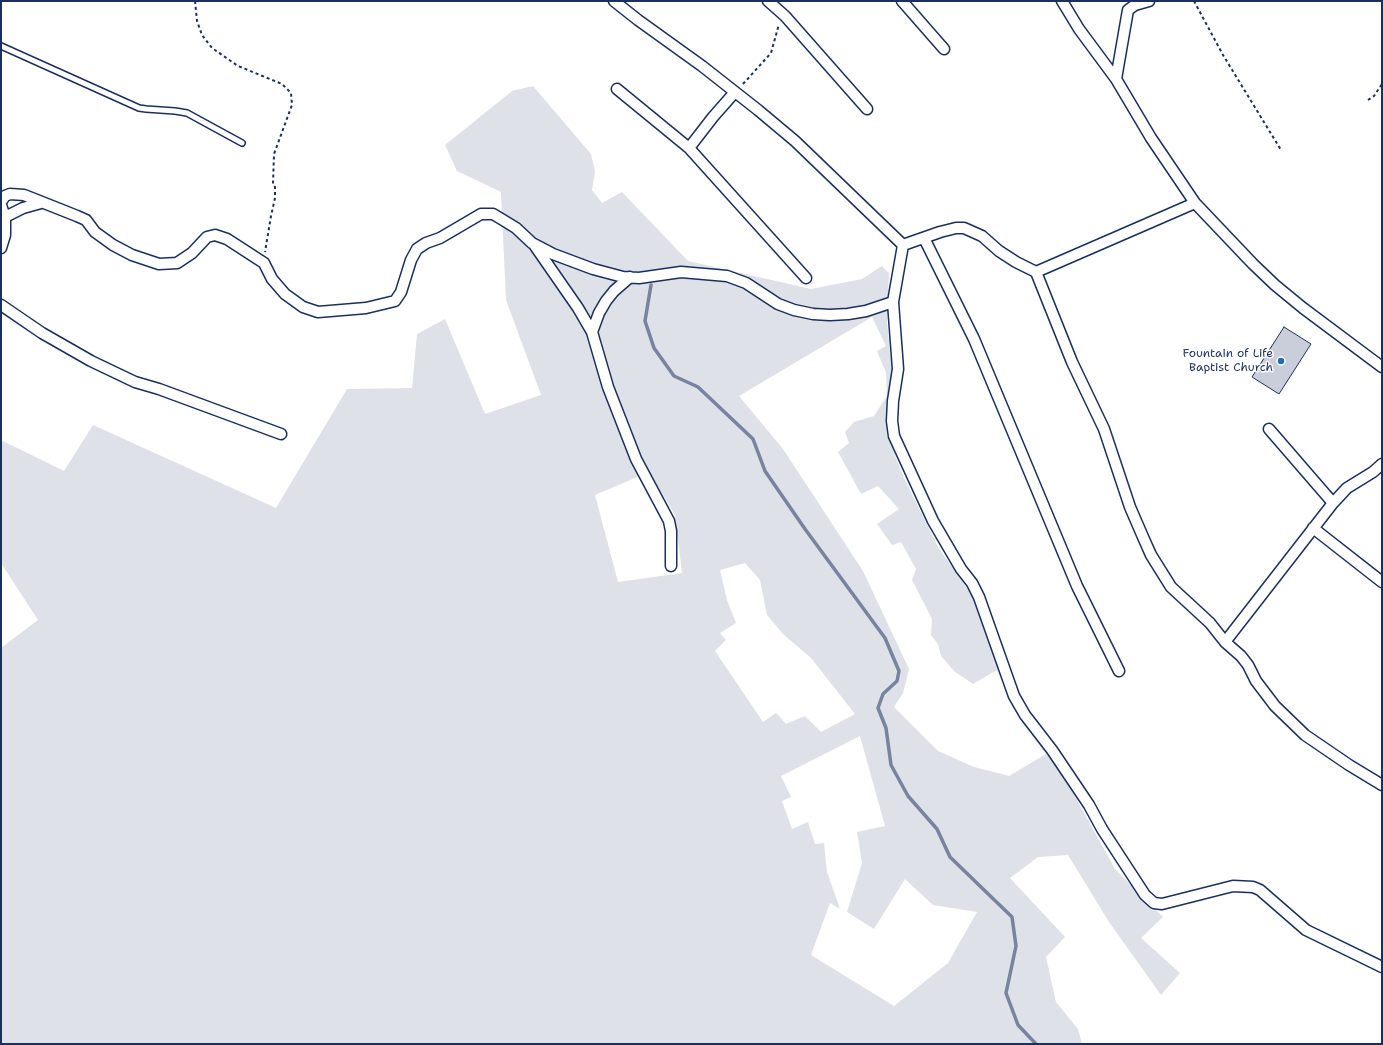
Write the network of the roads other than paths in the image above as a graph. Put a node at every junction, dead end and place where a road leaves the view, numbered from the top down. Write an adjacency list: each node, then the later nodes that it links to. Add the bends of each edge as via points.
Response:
1 (614, 1): 10 (street)
2 (768, 1): 11 (street, via 785,16)
3 (902, 1): 7 (street)
4 (1062, 1): 8 (street)
5 (1149, 1): 8 (street, via 1134,5 1128,10)
6 (1, 46): 12 (lane, via 139,108 187,113)
7 (944, 49)
8 (1116, 79): 16 (street, via 1151,138)
9 (617, 89): 13 (street)
10 (735, 92): 13 (street); 21 (street, via 795,141)
11 (867, 109)
12 (242, 143)
13 (689, 148): 25 (street)
14 (1, 202): 15 (street, via 10,194 24,195)
15 (41, 203): 18 (street); 20 (street, via 86,220 95,232 112,245 159,264 177,263 192,253 207,237 215,235 227,239 264,263 272,279 285,294 303,307 318,312 366,308 395,301 401,292 410,260 417,249 481,214 493,214 516,228)
16 (1195, 203): 23 (street); 29 (street, via 1275,285)
17 (1, 205): 18 (street)
18 (5, 217): 22 (street, via 5,235)
19 (924, 238): 21 (street); 23 (street, via 964,228 982,236 999,251); 38 (street, via 974,339 1077,586)
20 (532, 243): 24 (street, via 568,261); 28 (street)
21 (903, 244): 26 (street)
22 (1, 248)
23 (1036, 272): 37 (street, via 1072,362 1104,429 1130,507 1151,555 1172,588 1210,623)
24 (630, 277): 26 (street, via 681,272 727,276 746,283 778,304 813,314 848,314); 28 (street, via 606,301)
25 (806, 278)
26 (894, 302): 40 (street, via 898,369 892,421 900,451 932,521 979,597 1014,696 1089,805 1102,830 1145,894 1154,902 1162,904 1233,886 1253,887 1260,890 1306,930)
27 (1, 305): 31 (street, via 42,333 135,382)
28 (592, 332): 35 (street, via 608,387 636,459 669,521)
29 (1382, 367)
30 (1269, 429): 33 (street)
31 (281, 434)
32 (1382, 464): 33 (street, via 1354,483)
33 (1334, 503): 34 (street)
34 (1314, 528): 36 (street); 37 (street)
35 (671, 566)
36 (1382, 582)
37 (1225, 642): 39 (street, via 1241,656 1275,706 1305,735)
38 (1119, 671)
39 (1382, 785)
40 (1382, 967)

